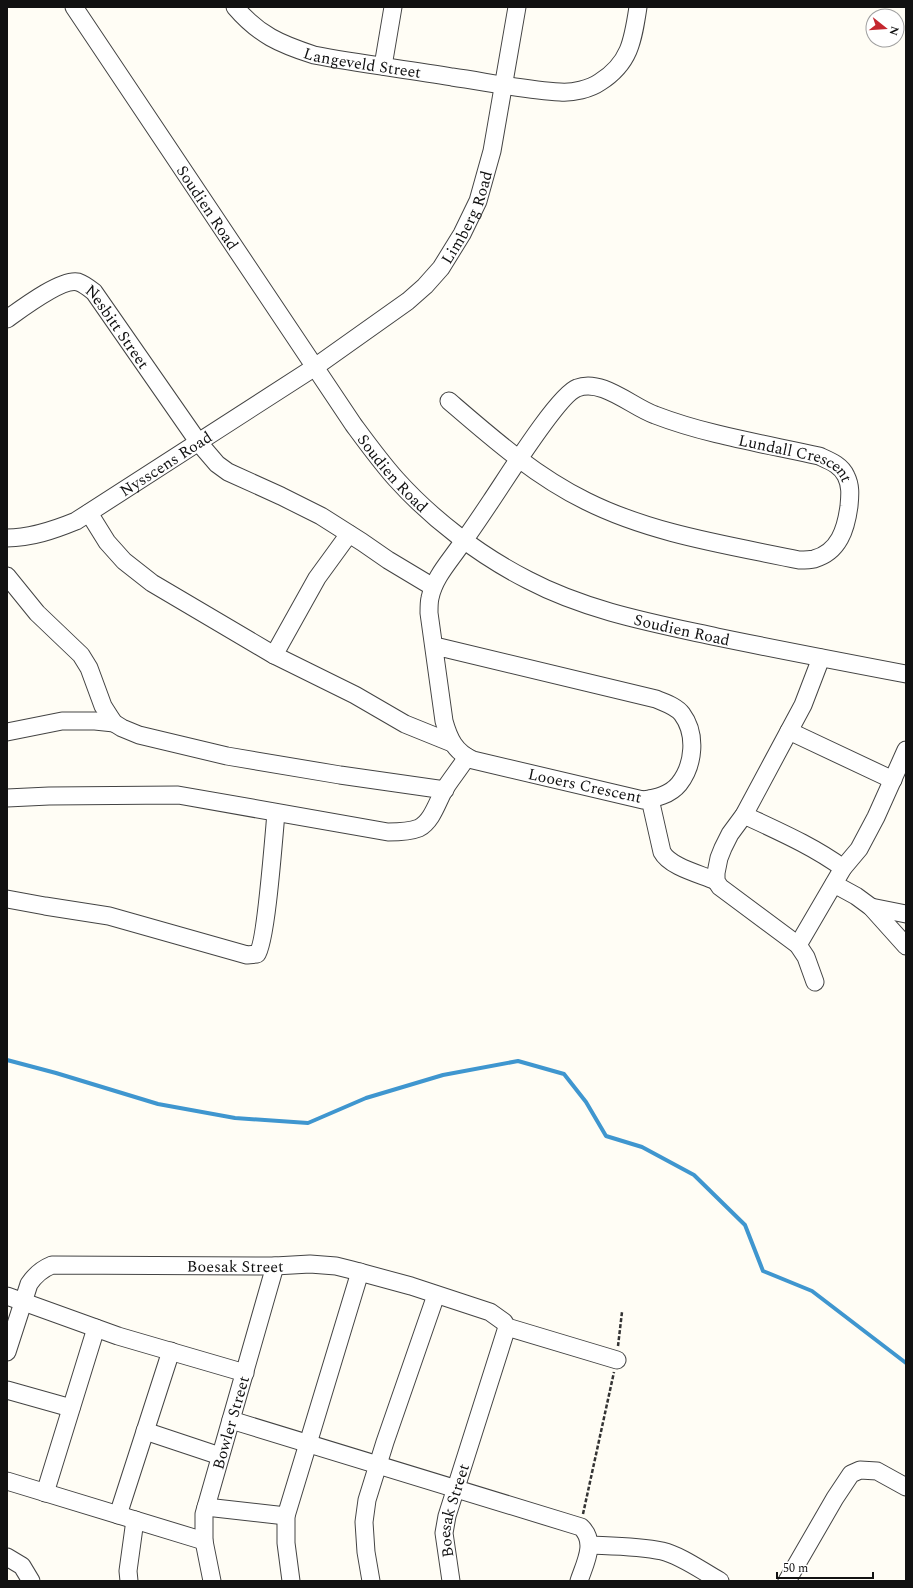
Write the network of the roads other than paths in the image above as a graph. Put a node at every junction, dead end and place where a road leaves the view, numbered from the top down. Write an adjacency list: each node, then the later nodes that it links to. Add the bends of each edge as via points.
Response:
1 (74, 7): 9 (street, Soudien Road)
2 (235, 7): 6 (street, Langeveld Street, via 248,22 284,45 314,55)
3 (392, 7): 6 (street)
4 (517, 7): 7 (street, Limberg Road)
5 (638, 7): 7 (street, Langeveld Street, via 624,60 599,83 581,90 561,92)
6 (383, 66): 7 (street, Langeveld Street)
7 (504, 85): 9 (street, Limberg Road, via 492,151 478,200 462,234 441,268 408,301)
8 (7, 319): 11 (street, Nesbitt Street, via 48,292 67,283 77,282 86,286 94,292)
9 (315, 367): 11 (street, Nysscens Road); 16 (street, Soudien Road, via 373,452 396,480)
10 (449, 401): 12 (street)
11 (199, 443): 13 (street, Nysscens Road); 14 (street, Nesbitt Street, via 217,464 228,472 288,499)
12 (520, 459): 12 (street, Lundall Crescent, via 549,480 586,501 630,520 688,536 799,560 814,559 828,552 844,532 847,520 850,490 846,475 836,464 819,456 693,428 653,415 618,396 591,386 576,388 568,393); 16 (street, Lundall Crescent)
13 (89, 513): 15 (street, Nysscens Road, via 55,530); 20 (street, via 107,542 124,561 152,583)
14 (349, 534): 18 (street, Nesbitt Street); 20 (street, via 317,578)
15 (7, 538)
16 (464, 540): 18 (street, Looers Crescent); 21 (street, Soudien Road, via 528,580 587,605 628,618)
17 (7, 576): 23 (street, via 37,613 80,655 89,668)
18 (433, 587): 19 (street, Looers Crescent, via 429,599 429,613)
19 (435, 646): 26 (street, Looers Crescent, via 444,721); 32 (street, Looers Crescent, via 656,699 674,706 690,729 691,760 678,785 667,793)
20 (274, 655): 26 (street, via 355,695 405,724)
21 (821, 658): 22 (street, Soudien Road); 25 (street, via 803,705)
22 (906, 674)
23 (114, 724): 24 (street, via 62,721); 30 (street, via 139,735 227,756)
24 (7, 732)
25 (789, 732): 29 (street); 34 (street)
26 (452, 743): 28 (street, Looers Crescent)
27 (906, 750): 29 (street)
28 (467, 757): 30 (street); 32 (street, Looers Crescent, via 643,800)
29 (893, 780): 35 (street, via 859,849)
30 (445, 790): 33 (street, via 434,811 420,828 409,831 388,832)
31 (7, 798): 33 (street, via 178,795)
32 (650, 799): 36 (street, via 665,857 674,864)
33 (276, 813): 38 (street, via 264,926 260,948 256,954 248,955 109,916)
34 (744, 815): 35 (street, via 807,845); 36 (street, via 722,848)
35 (843, 868): 37 (street)
36 (716, 880): 41 (street, via 720,887)
37 (834, 884): 39 (street); 41 (street)
38 (7, 899)
39 (871, 907): 40 (street); 42 (street)
40 (906, 914)
41 (798, 945): 43 (street, via 806,957)
42 (906, 946)
43 (815, 982)
44 (276, 1266): 45 (street, Boesak Street, via 310,1264 336,1266); 47 (street, Boesak Street, via 52,1265 35,1276); 53 (street, Bowler Street)
45 (360, 1272): 46 (street, Boesak Street); 58 (street)
46 (436, 1295): 48 (street, Boesak Street, via 490,1312); 60 (street)
47 (15, 1299): 49 (street); 51 (street, Boesak Street)
48 (507, 1327): 52 (street, Boesak Street); 63 (street, Boesak Street)
49 (96, 1328): 50 (street); 55 (street)
50 (171, 1351): 53 (street); 57 (street)
51 (7, 1352)
52 (617, 1360)
53 (244, 1372): 56 (street, Bowler Street)
54 (7, 1390): 55 (street)
55 (71, 1408): 64 (street)
56 (231, 1420): 58 (street); 59 (street, Bowler Street)
57 (145, 1430): 59 (street); 66 (street)
58 (307, 1442): 60 (street); 67 (street)
59 (220, 1456): 65 (street, Bowler Street)
60 (378, 1465): 63 (street); 76 (street, via 367,1500 364,1522)
61 (7, 1481): 64 (street)
62 (906, 1487): 80 (street, via 877,1471 860,1470 851,1474)
63 (456, 1488): 70 (street, via 580,1527 586,1532); 77 (street, Boesak Street, via 444,1533)
64 (45, 1493): 66 (street)
65 (206, 1507): 67 (street); 69 (street, Bowler Street)
66 (118, 1515): 68 (street)
67 (286, 1516): 75 (street, via 286,1543)
68 (135, 1520): 69 (street); 73 (street)
69 (204, 1541): 74 (street, Bowler Street)
70 (590, 1545): 78 (street); 79 (street, via 662,1551 680,1558)
71 (7, 1557): 72 (street, via 22,1566)
72 (31, 1581)
73 (129, 1581)
74 (212, 1581)
75 (292, 1581)
76 (371, 1581)
77 (451, 1581)
78 (579, 1581)
79 (720, 1581)
80 (787, 1581)

